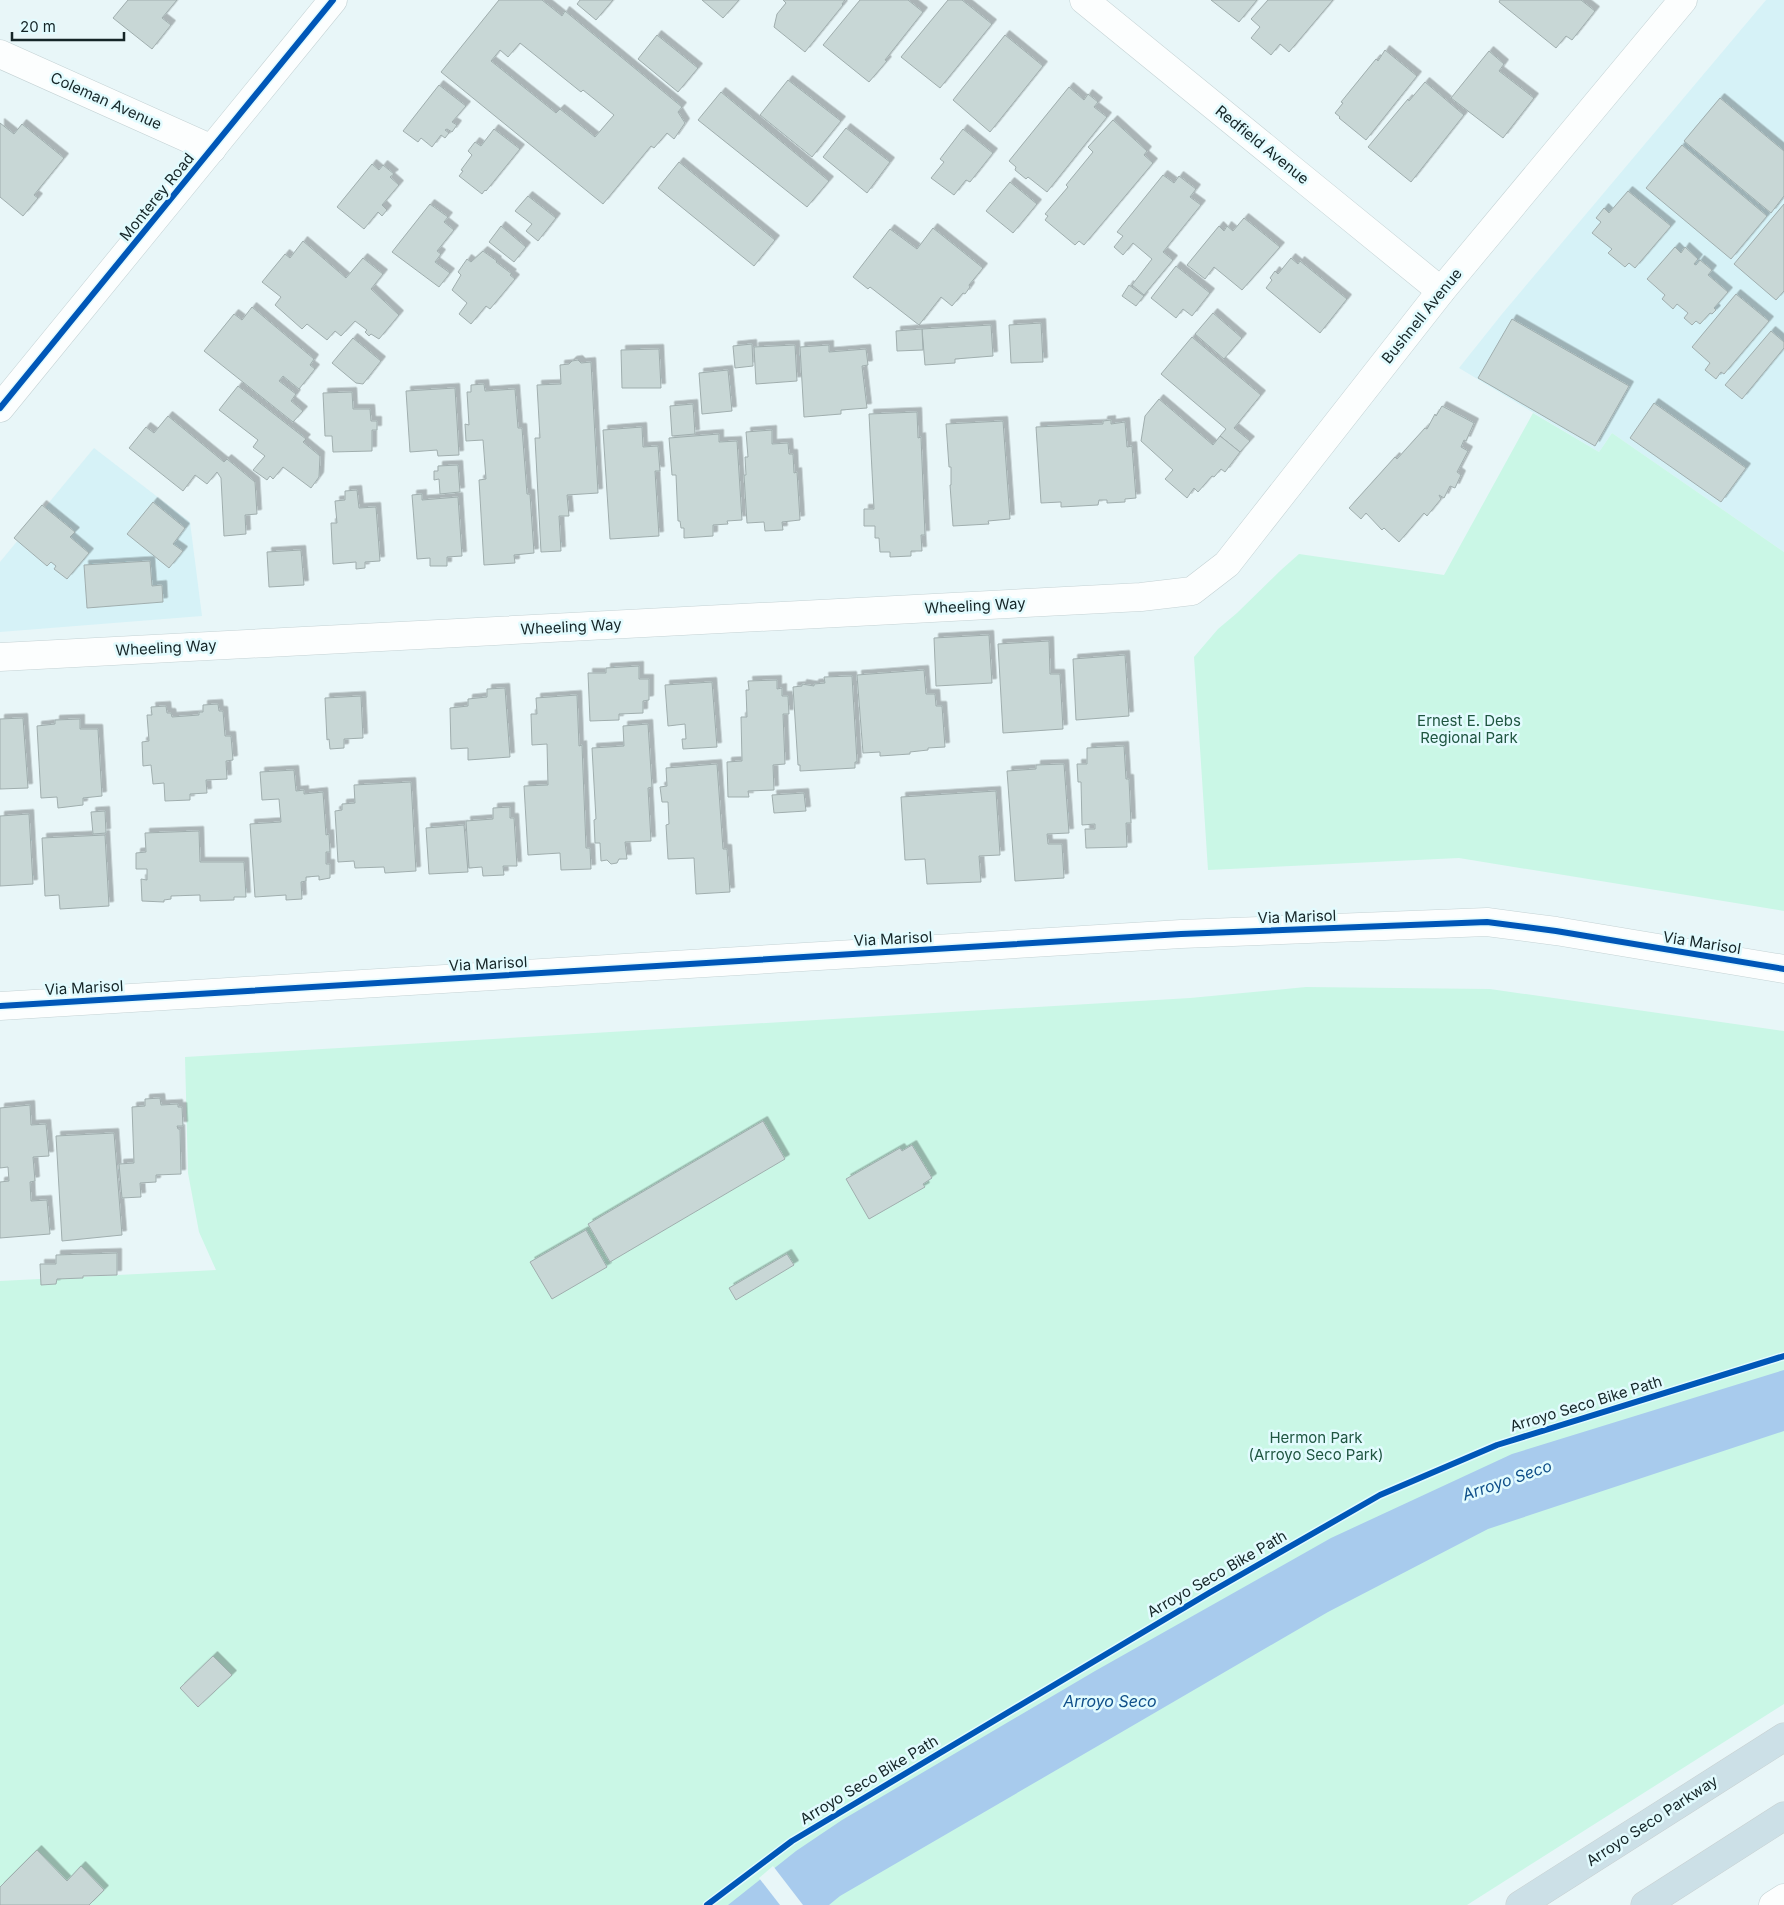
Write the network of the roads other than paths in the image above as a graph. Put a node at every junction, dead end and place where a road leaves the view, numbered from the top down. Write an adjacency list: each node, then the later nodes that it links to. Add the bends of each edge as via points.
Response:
1 (333, 0): 5 (street, Monterey Road)
2 (1084, 0): 6 (street, Redfield Avenue)
3 (1683, 0): 6 (street, Bushnell Avenue)
4 (0, 54): 5 (street, Coleman Avenue)
5 (212, 149): 7 (street, Monterey Road)
6 (1441, 291): 8 (street, Bushnell Avenue, via 1227,564 1192,591)
7 (0, 408)
8 (1141, 597): 9 (street, Wheeling Way)
9 (0, 657)
10 (1784, 969): 11 (street, Via Marisol, via 1487,922 1181,934)
11 (0, 1006)
12 (1784, 1736): 14 (highway, Arroyo Seco Parkway)
13 (1784, 1816): 15 (highway)
14 (1520, 1905)
15 (1645, 1905)

